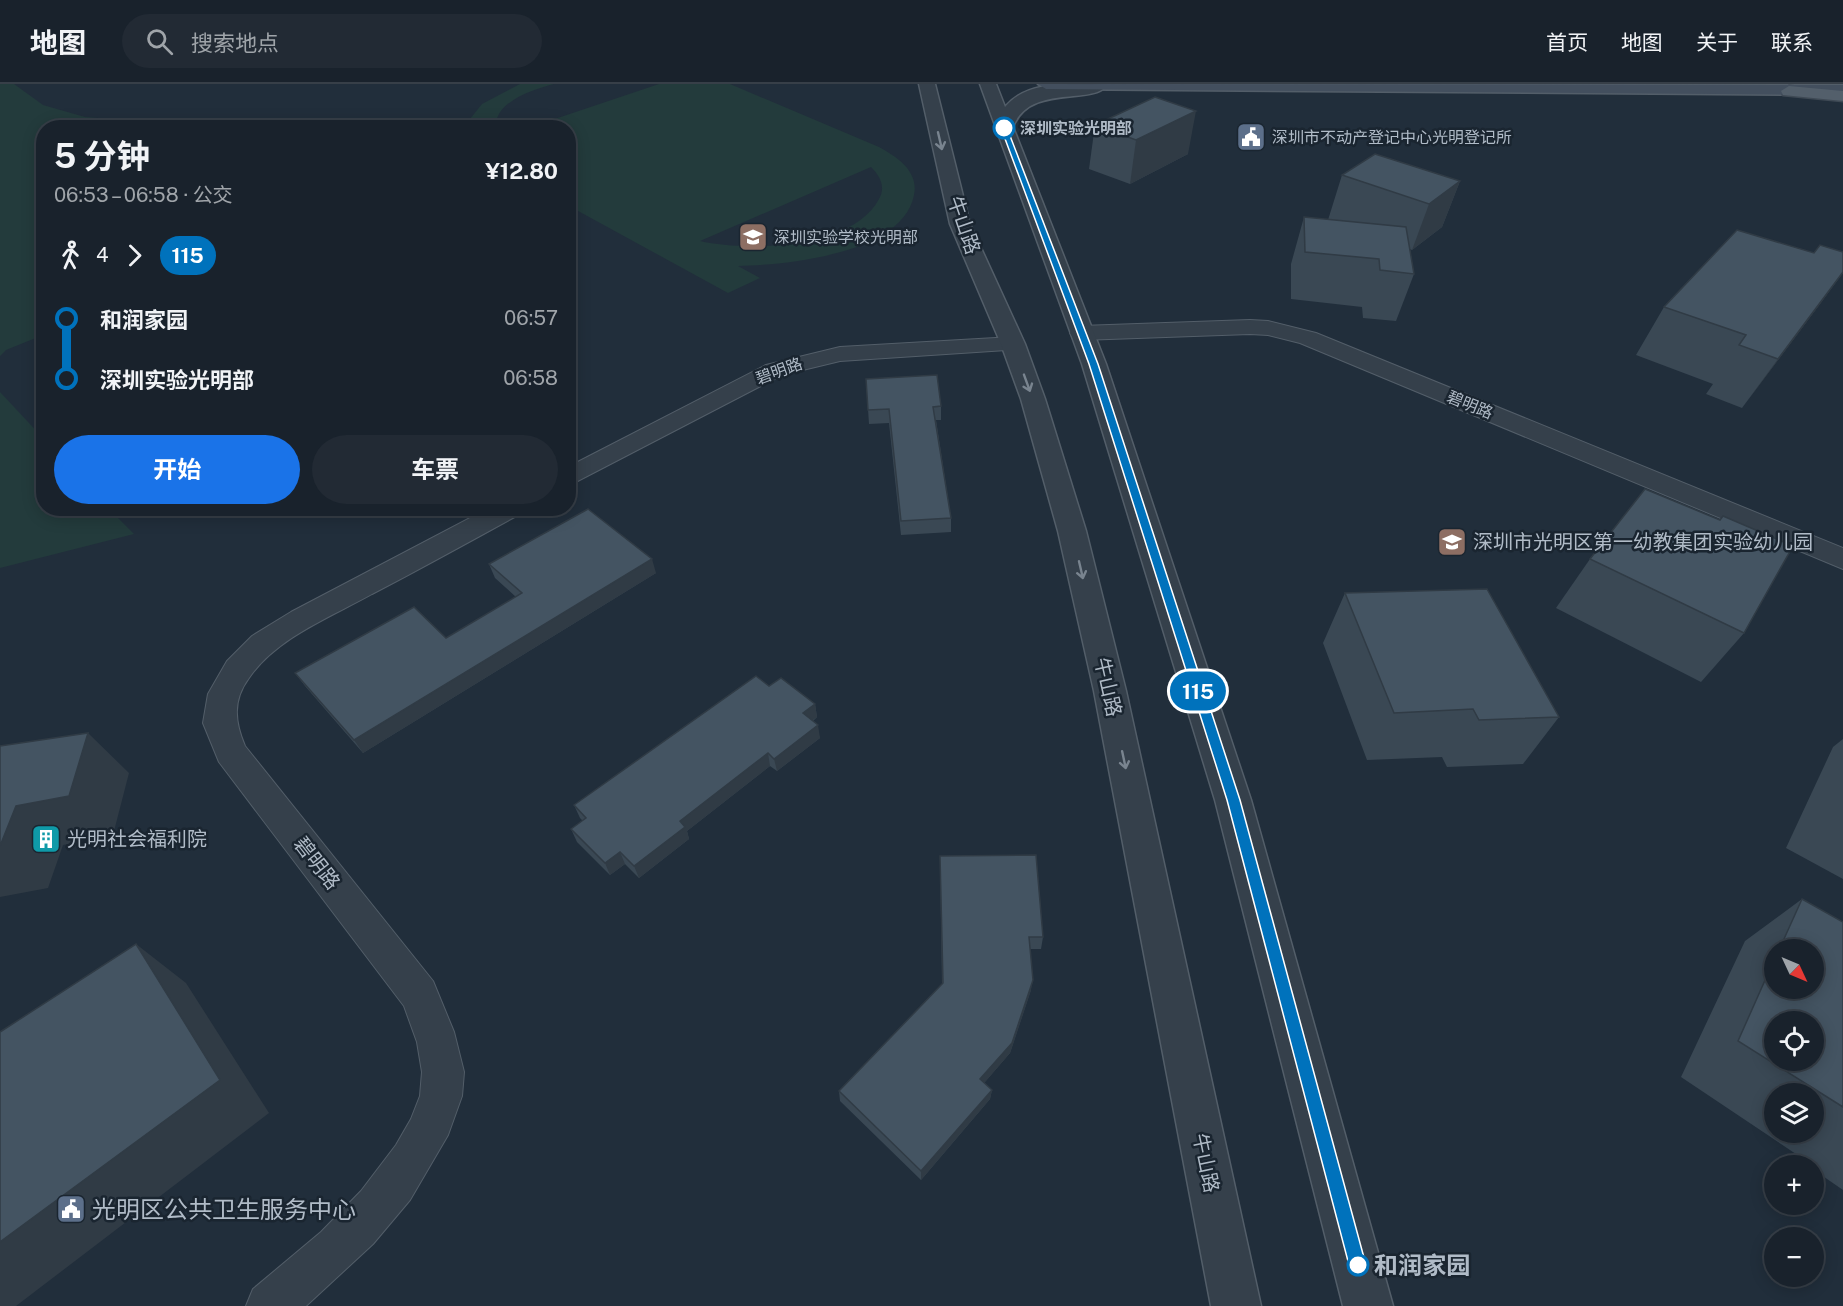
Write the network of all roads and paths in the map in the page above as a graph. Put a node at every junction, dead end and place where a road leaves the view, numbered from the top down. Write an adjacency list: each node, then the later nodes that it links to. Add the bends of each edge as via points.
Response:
1 (927, 84): 10 (street, 牛山路, one-way to 10, via 960,224)
2 (988, 84): 8 (street)
3 (1046, 84): 4 (main road)
4 (1098, 86): 6 (main road); 8 (street, via 1058,89 1026,98 1010,110)
5 (1843, 90): 6 (main road)
6 (1789, 91): 7 (main road)
7 (1843, 96)
8 (1004, 128): 9 (street)
9 (1081, 333): 13 (street, 碧明路, via 1250,327 1298,335); 16 (street, via 1233,800)
10 (1013, 344): 11 (street, 碧明路, via 840,354 785,367 746,383); 15 (street, 牛山路, one-way to 15, via 1072,531 1110,691)
11 (576, 474)
12 (496, 516): 14 (street, 碧明路, via 263,644 238,669 224,694 219,723 231,753 419,994 438,1039 444,1075 436,1114 410,1164 369,1219)
13 (1843, 559)
14 (270, 1306)
15 (1236, 1306)
16 (1368, 1306)

